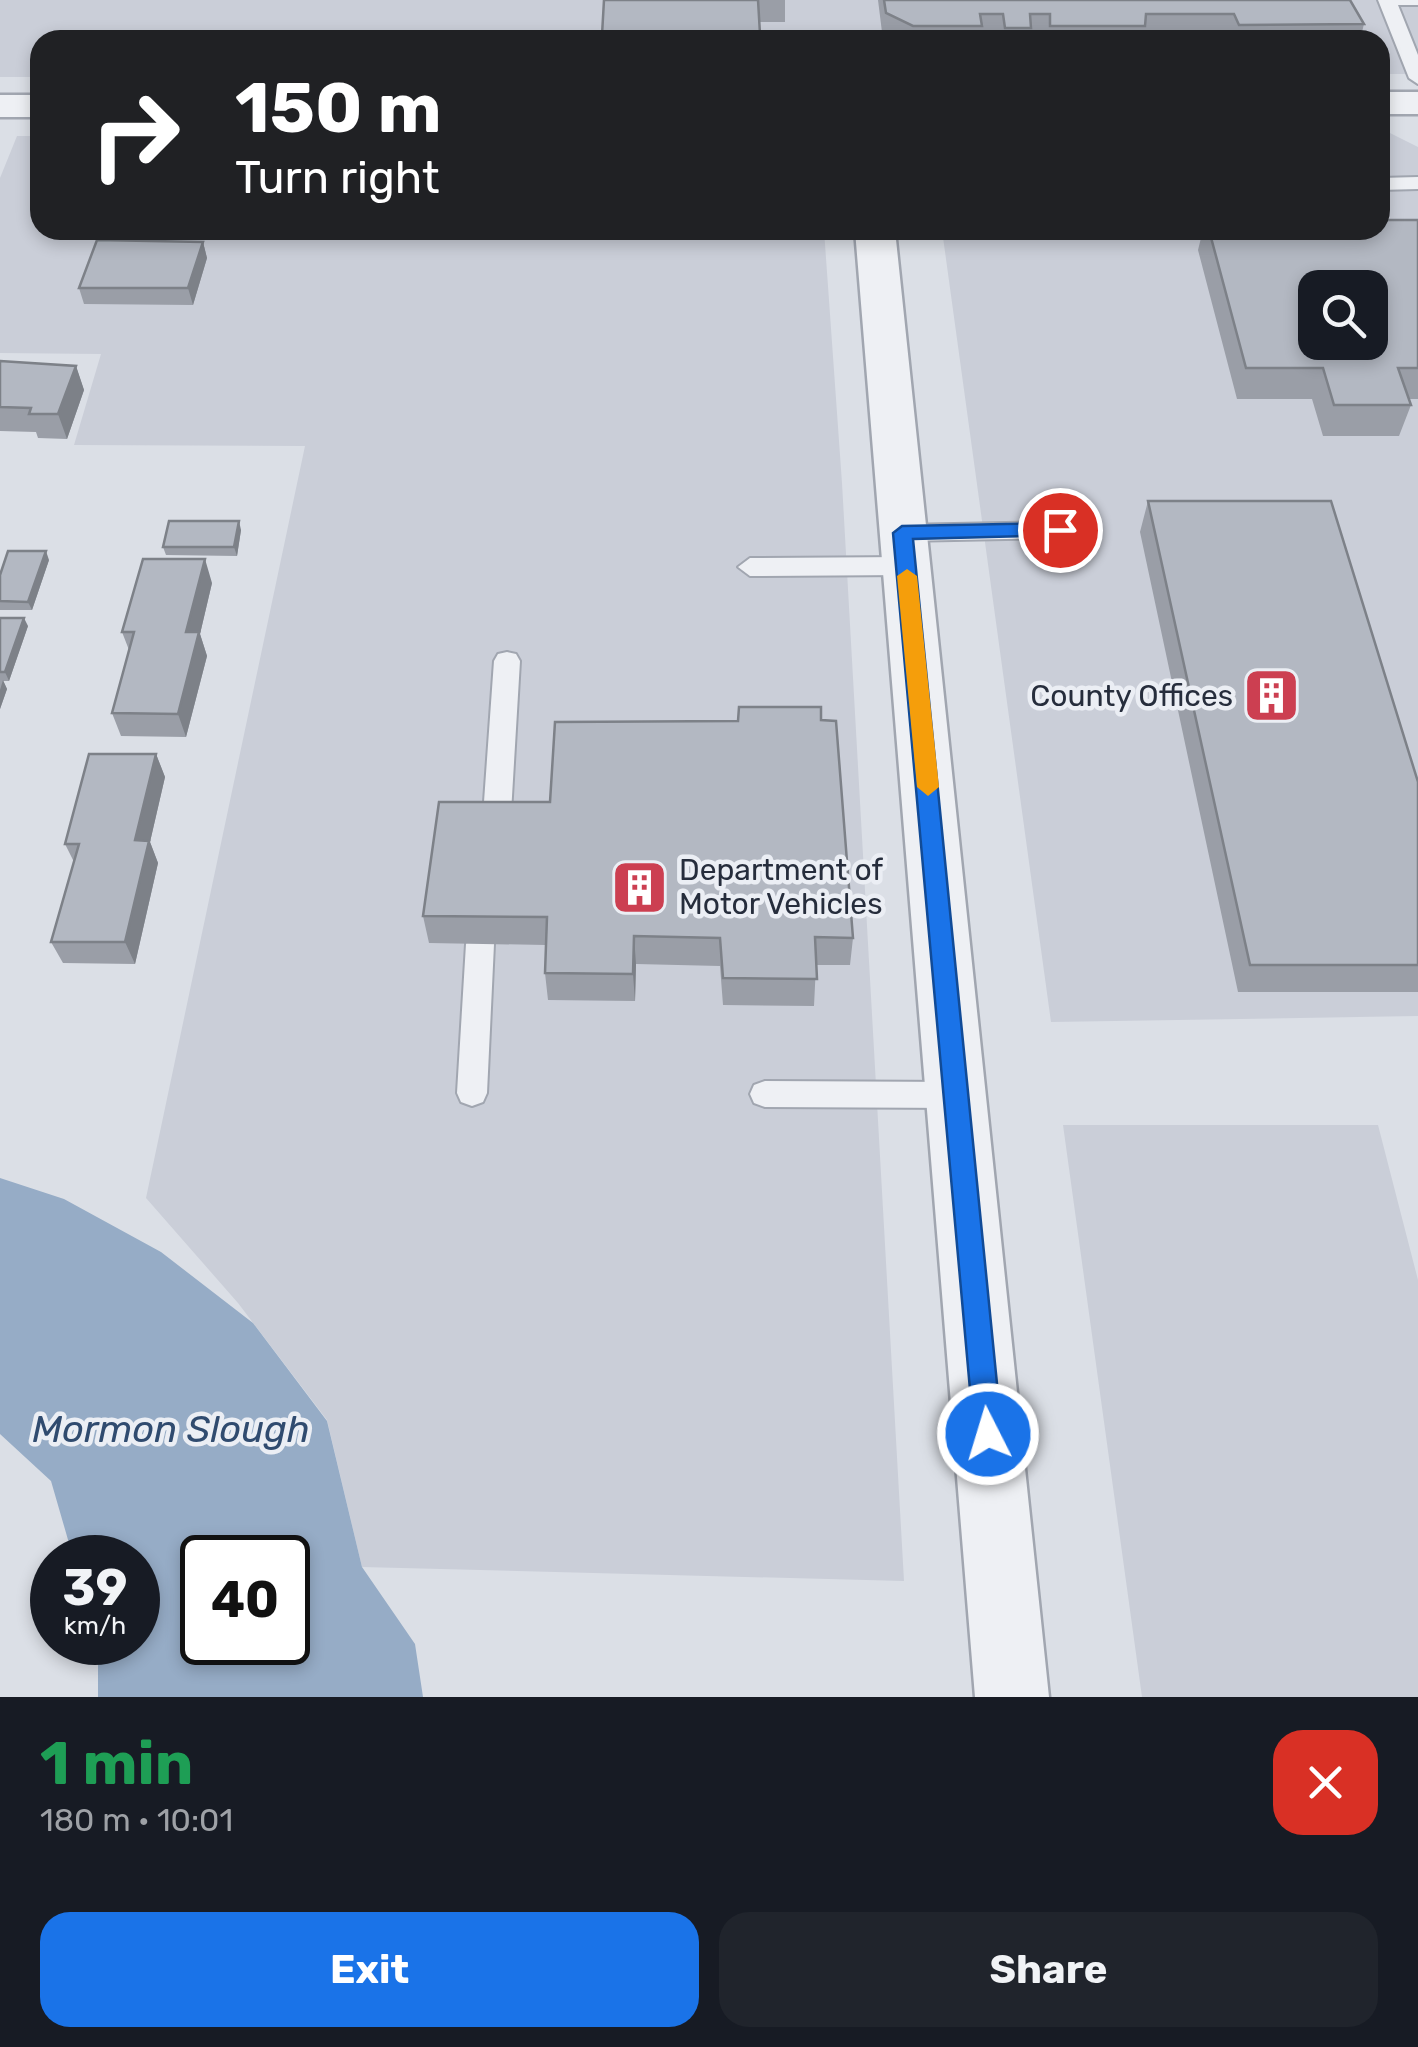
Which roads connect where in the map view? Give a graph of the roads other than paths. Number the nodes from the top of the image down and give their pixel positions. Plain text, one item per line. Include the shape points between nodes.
1 (1418, 0) edge
2 (1418, 78) edge
3 (1390, 103) edge
4 (1418, 103) edge
5 (0, 106) edge
6 (30, 106) edge
7 (1418, 183) edge
8 (1390, 184) edge
9 (876, 240) edge
10 (1060, 530) dead end
11 (903, 531) junction
12 (750, 567) dead end
13 (507, 662) dead end
14 (496, 830) edge
15 (480, 944) edge
16 (472, 1094) dead end
17 (765, 1094) dead end
18 (958, 1095) junction
19 (1012, 1697) edge

1 - 2 lane via 1387,0
3 - 4 street
5 - 6 street
7 - 8 lane
9 - 11 street
10 - 11 lane
11 - 12 lane
11 - 18 street
13 - 14 lane
15 - 16 lane
17 - 18 lane
18 - 19 street

